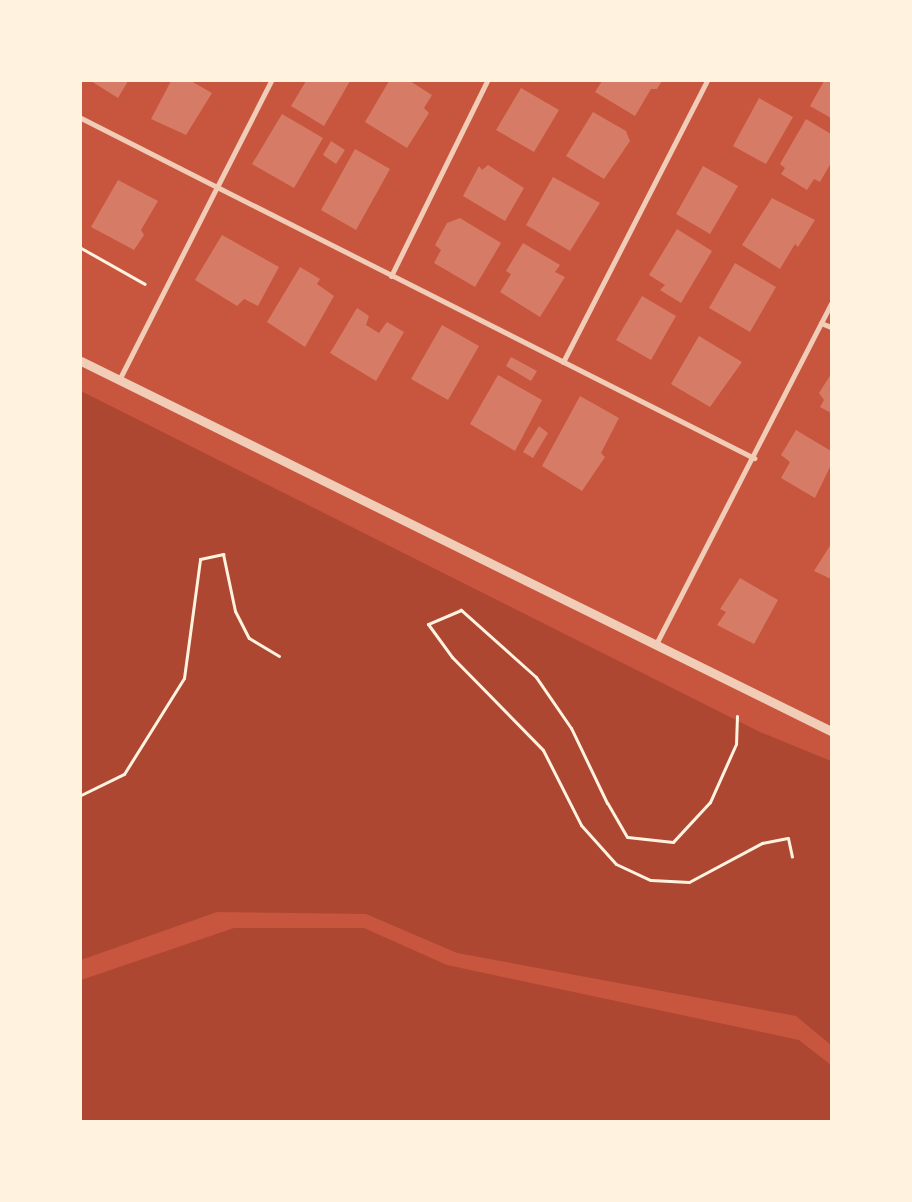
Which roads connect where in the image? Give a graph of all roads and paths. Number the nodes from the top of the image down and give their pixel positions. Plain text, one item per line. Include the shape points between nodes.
1 (271, 81) edge
2 (487, 81) edge
3 (707, 81) edge
4 (81, 118) edge
5 (217, 187) junction
6 (81, 248) edge
7 (391, 276) junction
8 (163, 294) junction
9 (831, 304) edge
10 (821, 323) junction
11 (831, 327) edge
12 (81, 361) edge
13 (563, 362) junction
14 (120, 380) junction
15 (754, 458) junction
16 (655, 646) junction
17 (279, 656) dead end
18 (737, 716) dead end
19 (831, 731) edge
20 (81, 795) edge
21 (792, 857) dead end

1 - 5 street
2 - 7 street
3 - 13 street
4 - 5 street
5 - 7 street
5 - 8 street
6 - 8 path
7 - 13 street
8 - 14 street
9 - 10 street
10 - 11 street
10 - 15 street
12 - 14 street
13 - 15 street
14 - 16 street
15 - 16 street
16 - 19 street
17 - 20 path via 249,638 236,611 223,554 200,559 184,678 124,774
18 - 21 path via 736,744 710,802 673,842 627,837 606,803 572,728 536,677 461,610 428,624 452,657 543,750 581,825 616,864 651,880 688,882 762,843 788,838

